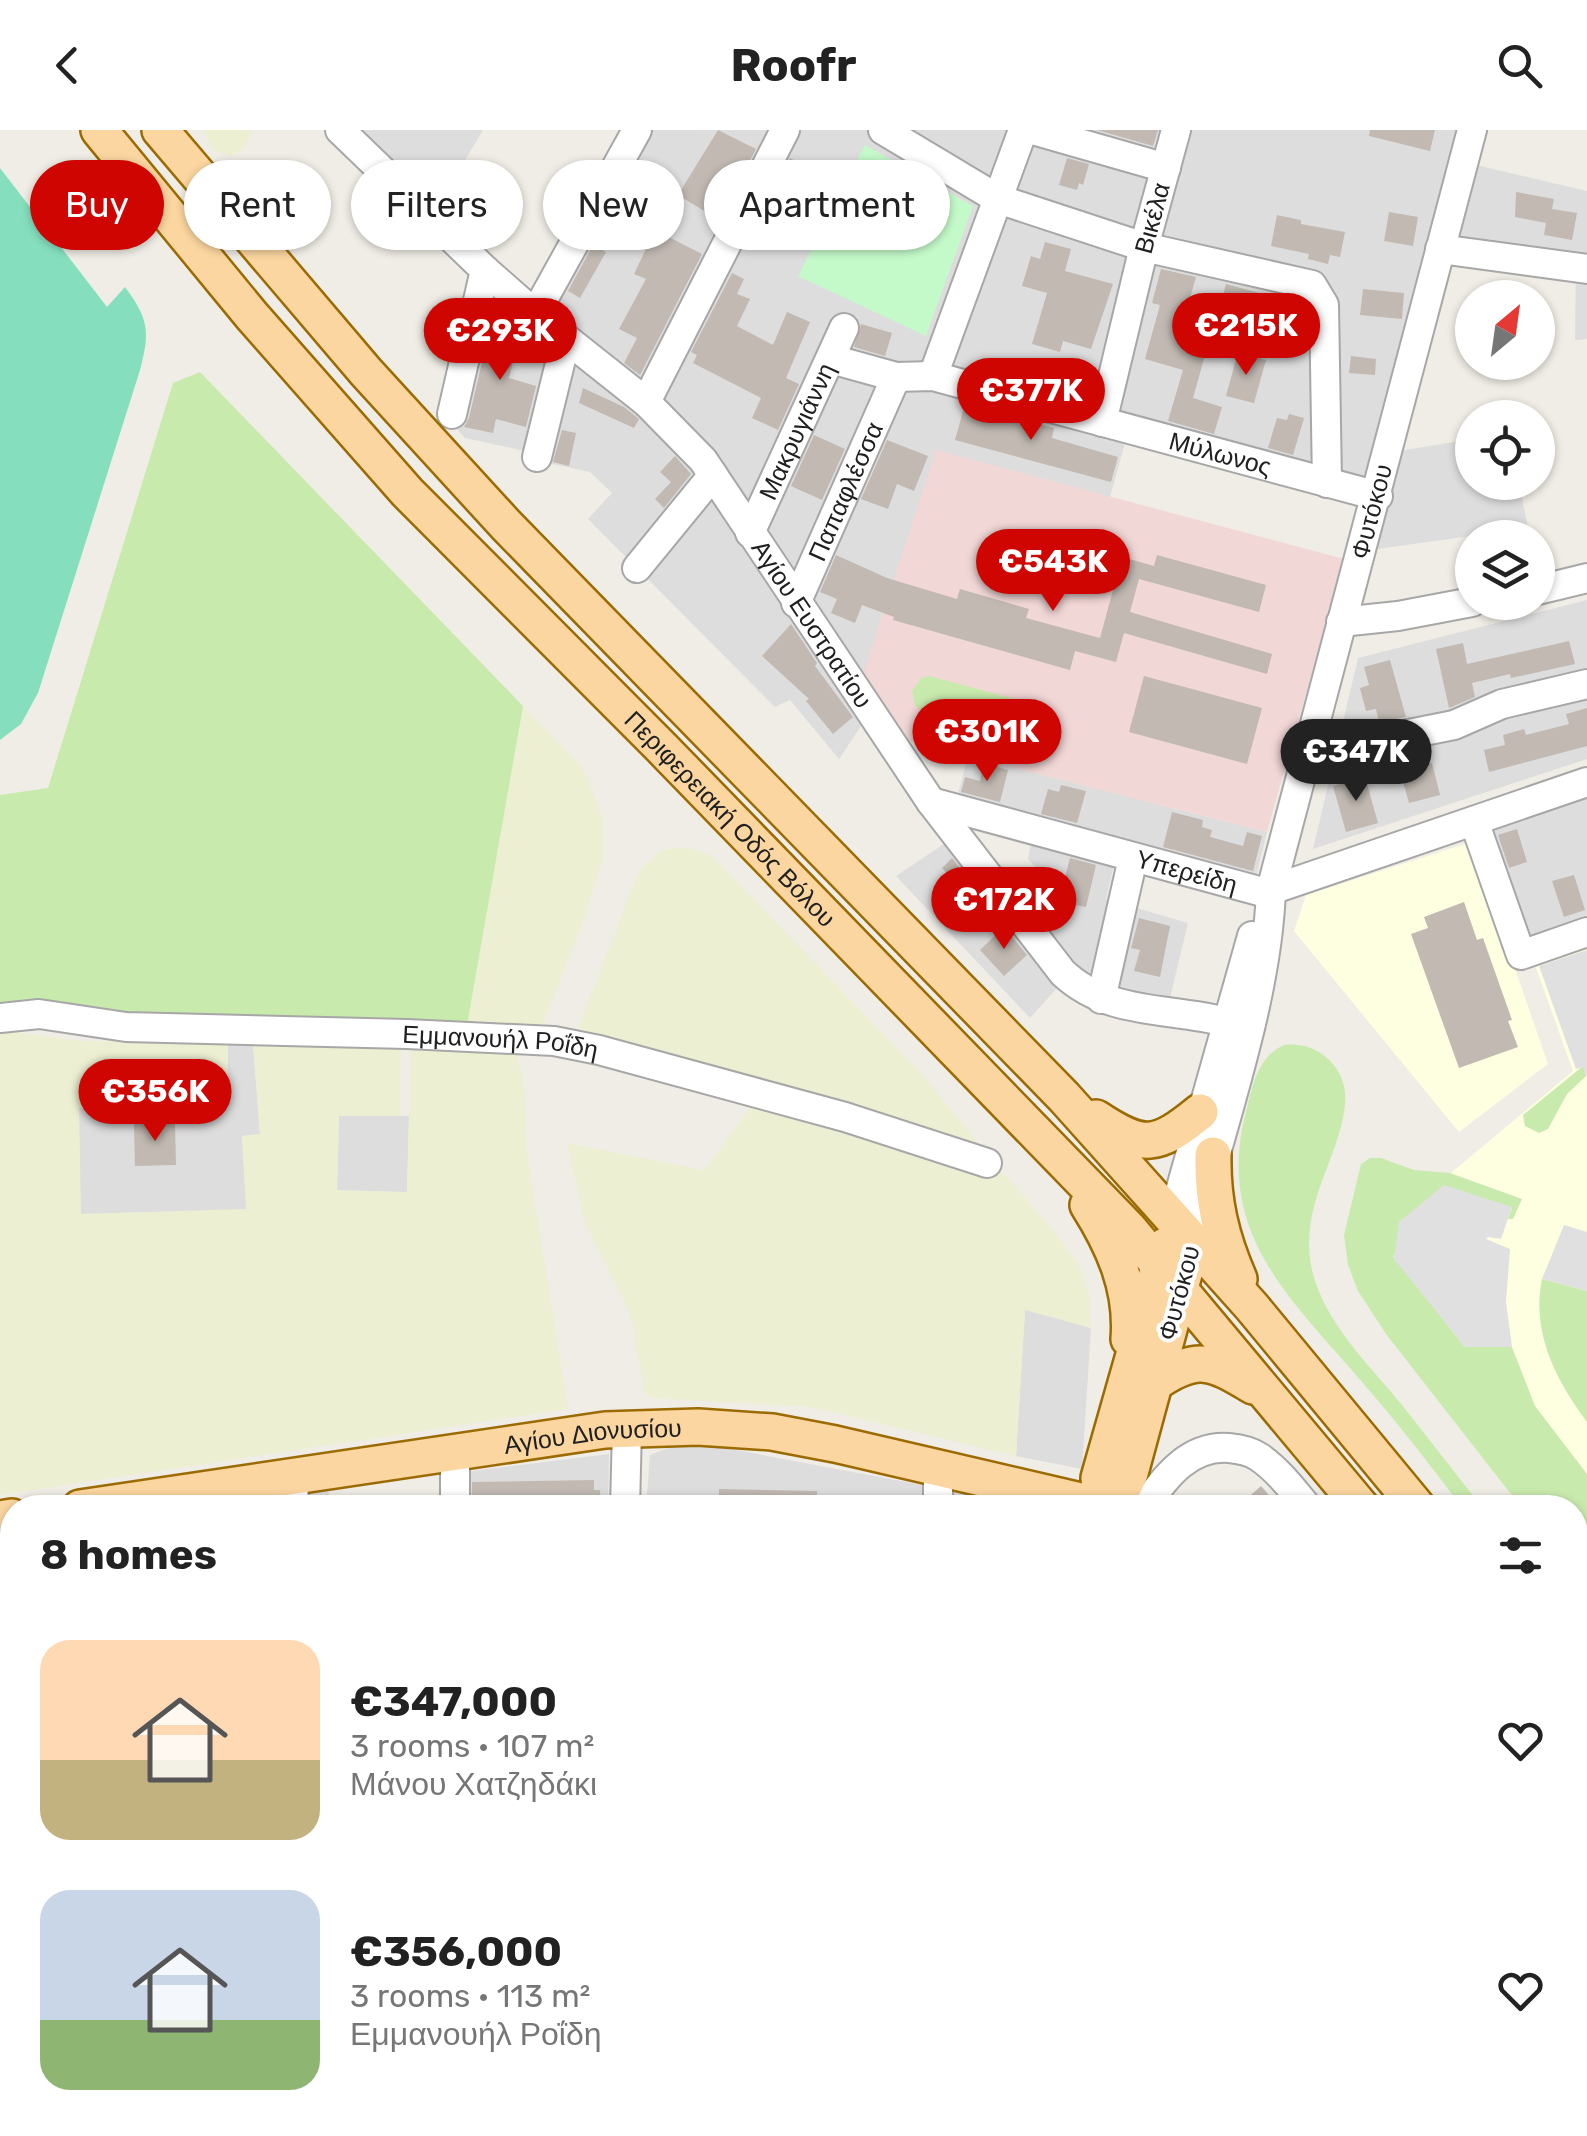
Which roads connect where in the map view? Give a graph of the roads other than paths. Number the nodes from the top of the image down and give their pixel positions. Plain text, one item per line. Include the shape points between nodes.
1 (99, 130) edge
2 (160, 130) edge
3 (340, 130) edge
4 (637, 130) edge
5 (785, 130) edge
6 (883, 130) edge
7 (1023, 130) edge
8 (1033, 130) edge
9 (1176, 130) edge
10 (1472, 130) edge
11 (1166, 168) junction
12 (998, 199) junction
13 (1144, 247) junction
14 (1440, 249) junction
15 (1587, 269) edge
16 (485, 270) junction
17 (535, 314) junction
18 (844, 328) dead end
19 (566, 339) junction
20 (831, 359) junction
21 (933, 376) junction
22 (896, 378) junction
23 (646, 402) junction
24 (452, 414) dead end
25 (1102, 422) junction
26 (537, 458) dead end
27 (713, 475) junction
28 (1327, 484) junction
29 (1378, 496) junction
30 (750, 533) junction
31 (637, 568) dead end
32 (1587, 578) edge
33 (1555, 586) edge
34 (796, 602) junction
35 (1455, 605) edge
36 (1341, 622) junction
37 (1587, 684) edge
38 (1309, 747) junction
39 (1587, 782) edge
40 (932, 802) junction
41 (1474, 821) junction
42 (1133, 858) junction
43 (1270, 892) junction
44 (1587, 932) edge
45 (1101, 998) junction
46 (0, 1018) edge
47 (1226, 1022) junction
48 (1064, 1097) junction
49 (1200, 1112) junction
50 (1050, 1145) junction
51 (1214, 1155) junction
52 (987, 1163) dead end
53 (1183, 1228) junction
54 (1171, 1275) junction
55 (1252, 1307) junction
56 (1155, 1383) junction
57 (1270, 1396) junction
58 (1119, 1407) junction
59 (627, 1428) junction
60 (455, 1453) junction
61 (938, 1467) junction
62 (293, 1492) edge
63 (253, 1495) edge
64 (456, 1495) edge
65 (625, 1495) edge
66 (938, 1495) edge
67 (1053, 1495) edge
68 (1101, 1495) edge
69 (1115, 1495) edge
70 (1154, 1495) edge
71 (1296, 1495) edge
72 (1351, 1495) edge
73 (1407, 1495) edge
74 (0, 2002) edge
75 (0, 2012) edge

1 - 50 main road, Περιφερειακή Οδός Βόλου via 408,492
2 - 48 main road, Περιφερειακή Οδός Βόλου via 506,525
3 - 16 street, Αγίου Ευστρατίου
4 - 17 street
5 - 23 street
6 - 12 street
7 - 12 street
8 - 11 street
9 - 11 street, Βικέλα
10 - 14 street, Φυτόκου
11 - 13 street, Βικέλα
12 - 13 street
12 - 21 street
13 - 25 street, Βικέλα
13 - 28 street via 1302,281 1320,294
14 - 15 street
14 - 29 street, Φυτόκου
16 - 17 street, Αγίου Ευστρατίου
16 - 24 street
17 - 19 street, Αγίου Ευστρατίου
18 - 20 street, Μακρυγιάννη
19 - 23 street, Αγίου Ευστρατίου
19 - 26 street
20 - 22 street, Μύλωνος
20 - 30 street, Μακρυγιάννη
21 - 22 street, Μύλωνος
21 - 25 street, Μύλωνος
22 - 34 street, Παπαφλέσσα
23 - 27 street, Αγίου Ευστρατίου
25 - 28 street, Μύλωνος
27 - 30 street, Αγίου Ευστρατίου
27 - 31 street
28 - 29 street, Μύλωνος
29 - 36 street, Φυτόκου
30 - 34 street, Αγίου Ευστρατίου
32 - 33 street
34 - 40 street, Αγίου Ευστρατίου
35 - 36 street
36 - 38 street, Φυτόκου
37 - 38 street via 1502,704 1454,725 1329,750
38 - 43 street, Φυτόκου
39 - 41 street
40 - 42 street, Υπερείδη
40 - 45 street, Αγίου Ευστρατίου via 1051,960
41 - 43 street
41 - 44 street via 1521,955
42 - 43 street, Υπερείδη
42 - 45 street
43 - 47 street, Φυτόκου
43 - 51 street, Φυτόκου via 1262,970
45 - 47 street, Αγίου Ευστρατίου
46 - 52 street, Εμμανουήλ Ροΐδη via 39,1014 126,1026 554,1041 845,1117
47 - 49 street, Φυτόκου
48 - 49 main road via 1118,1132 1146,1141 1173,1135
48 - 53 main road, Περιφερειακή Οδός Βόλου
49 - 53 street, Φυτόκου
50 - 54 main road, Περιφερειακή Οδός Βόλου
50 - 58 main road via 1109,1239 1123,1275 1130,1324
51 - 53 street, Φυτόκου
51 - 55 main road via 1218,1218
53 - 54 main road, Φυτόκου
53 - 55 main road, Περιφερειακή Οδός Βόλου
54 - 56 main road, Φυτόκου
54 - 57 main road, Περιφερειακή Οδός Βόλου
54 - 58 main road, Φυτόκου
55 - 73 main road, Περιφερειακή Οδός Βόλου
56 - 57 main road via 1179,1368 1206,1363
56 - 69 main road, Φυτόκου via 1130,1473
57 - 72 main road, Περιφερειακή Οδός Βόλου
58 - 68 main road, Φυτόκου via 1099,1478
59 - 60 main road, Αγίου Διονυσίου
59 - 61 main road, Αγίου Διονυσίου via 772,1432
59 - 65 street
60 - 62 main road, Αγίου Διονυσίου
60 - 64 street
61 - 66 street
61 - 67 main road, Αγίου Διονυσίου
62 - 63 main road, Αγίου Διονυσίου
70 - 71 street via 1179,1463 1217,1448 1260,1458
74 - 75 street

